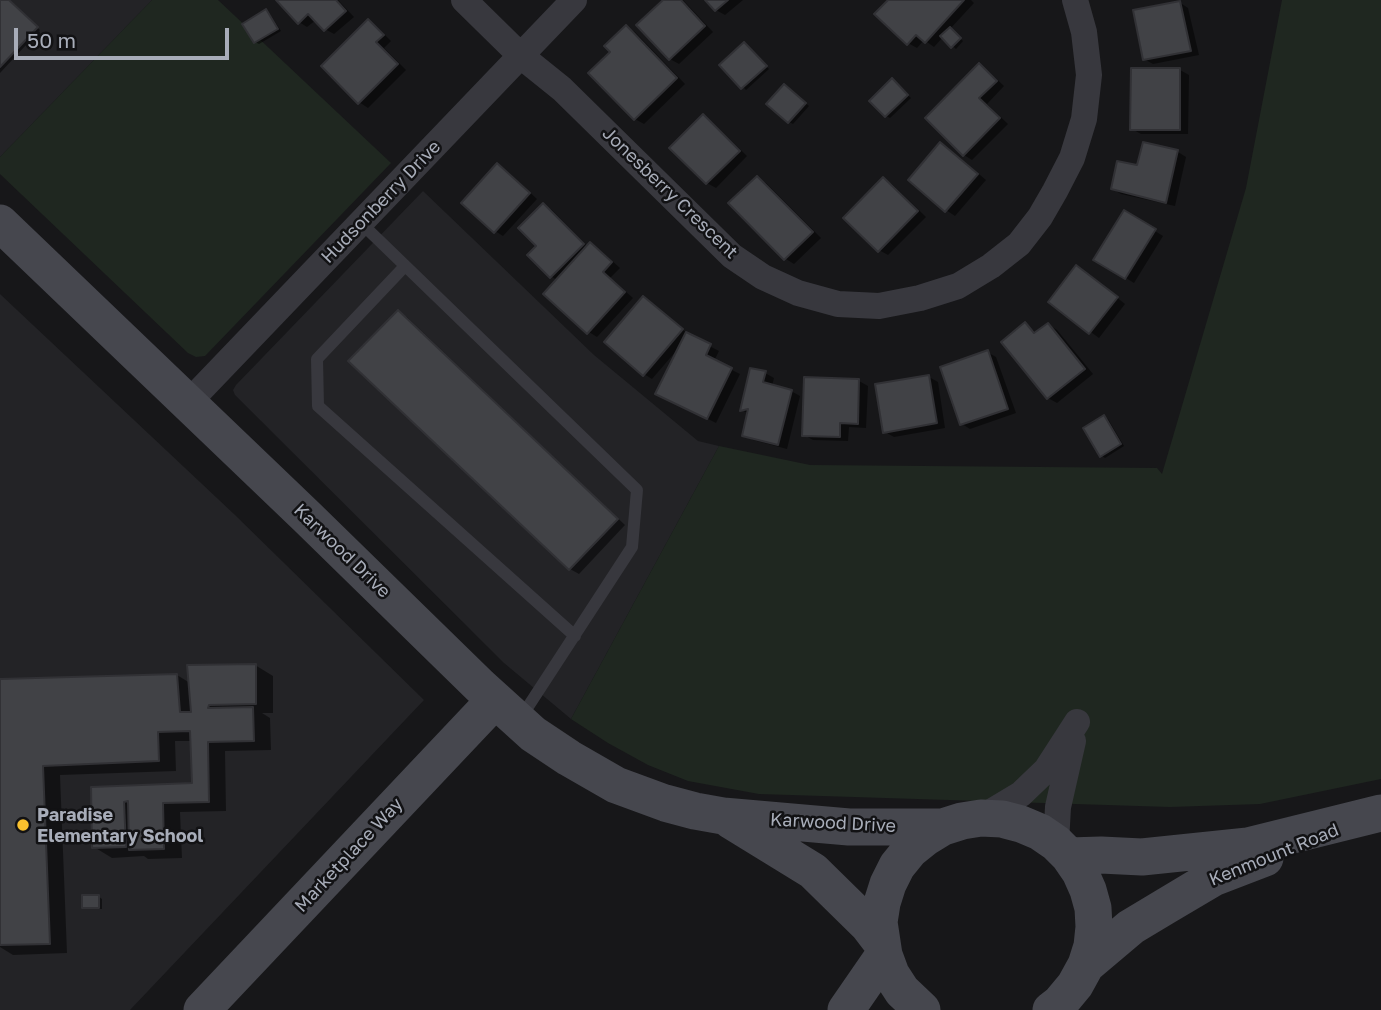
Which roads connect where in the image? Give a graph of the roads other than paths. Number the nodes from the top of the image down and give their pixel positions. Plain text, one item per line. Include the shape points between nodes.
1 (464, 0) edge
2 (574, 0) edge
3 (1076, 0) edge
4 (521, 56) junction
5 (0, 223) edge
6 (360, 223) junction
7 (405, 266) junction
8 (188, 403) junction
9 (575, 636) junction
10 (507, 710) junction
11 (723, 816) junction
12 (1371, 816) edge
13 (981, 818) junction
14 (943, 827) junction
15 (1062, 850) junction
16 (882, 949) junction
17 (1086, 965) junction
18 (202, 1010) edge
19 (846, 1010) edge
20 (922, 1010) edge
21 (1051, 1010) edge

1 - 4 street, Jonesberry Crescent
2 - 4 street, Hudsonberry Drive
3 - 4 street, Jonesberry Crescent via 1089,75 1084,118 1072,158 1040,217 1018,244 958,286 879,306 838,304 798,293 732,256 562,89
4 - 6 street, Hudsonberry Drive
5 - 8 main road, Karwood Drive
6 - 7 lane
6 - 8 street, Hudsonberry Drive
7 - 9 lane via 637,490 632,547
7 - 9 lane via 317,359 318,406
8 - 10 main road, Karwood Drive
9 - 10 lane
10 - 11 main road, Karwood Drive via 533,734 615,785 665,803
10 - 18 main road, Marketplace Way
11 - 14 main road, Karwood Drive via 849,827
11 - 16 main road, Karwood Drive via 813,870 868,925
12 - 15 main road, Kenmount Road via 1248,846 1142,857
12 - 17 main road, Kenmount Road via 1213,878 1131,927
13 - 14 main road
13 - 15 main road via 1021,824
13 - 15 street via 1021,794 1046,770 1077,722 1058,807
14 - 16 main road via 910,850 897,866 882,903
15 - 17 main road via 1080,872 1093,908 1092,946
16 - 19 main road
16 - 20 main road via 902,991
17 - 21 main road via 1075,985

